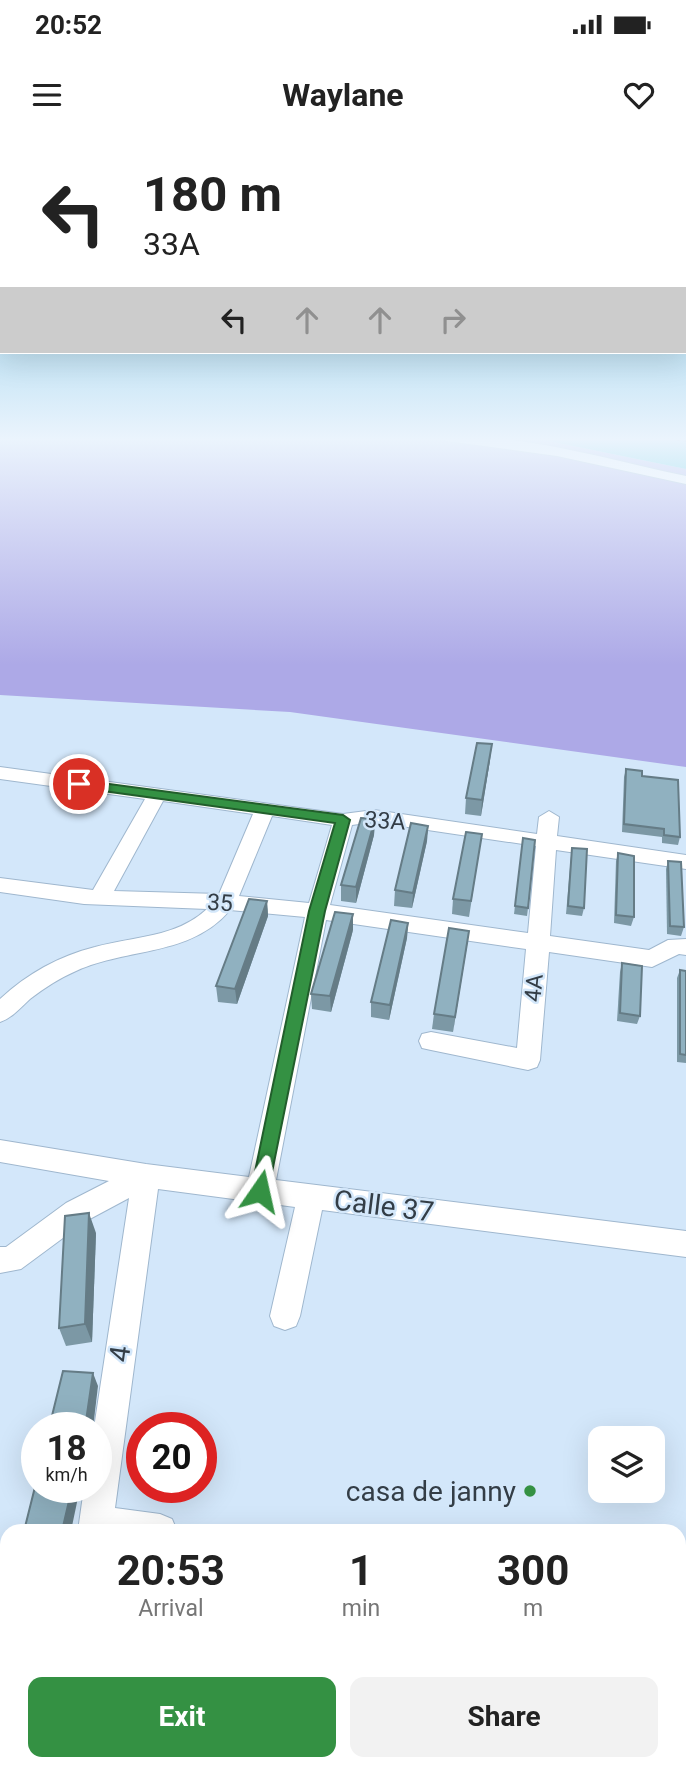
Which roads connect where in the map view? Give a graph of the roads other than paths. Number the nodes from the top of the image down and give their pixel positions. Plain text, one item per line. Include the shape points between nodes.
1 (0, 773) edge
2 (157, 795) junction
3 (265, 810) junction
4 (549, 817) dead end
5 (343, 820) junction
6 (548, 844) junction
7 (686, 862) edge
8 (0, 885) edge
9 (99, 898) junction
10 (225, 902) junction
11 (317, 911) junction
12 (537, 942) junction
13 (686, 947) edge
14 (0, 1013) edge
15 (431, 1041) dead end
16 (0, 1151) edge
17 (146, 1176) junction
18 (260, 1191) junction
19 (311, 1197) junction
20 (686, 1244) edge
21 (0, 1260) edge
22 (285, 1316) dead end
23 (96, 1524) edge

1 - 2 street, 33A
2 - 3 street, 33A
2 - 9 street
3 - 5 street, 33A
3 - 10 street
4 - 6 street, 4A
5 - 6 street, 33A via 374,816
5 - 11 street
6 - 7 street, 33A
6 - 12 street, 4A
8 - 9 street, 35
9 - 10 street, 35
10 - 11 street, 35
10 - 14 street via 200,926 177,939 110,951 52,973
11 - 12 street, 35
11 - 18 street
12 - 13 street, 35 via 652,959 676,946
12 - 15 street, 4A via 528,1060
16 - 17 street, Calle 37
17 - 18 street, Calle 37
17 - 21 street via 76,1212 10,1260
17 - 23 street, 4
18 - 19 street, Calle 37
19 - 20 street, Calle 37
19 - 22 street

